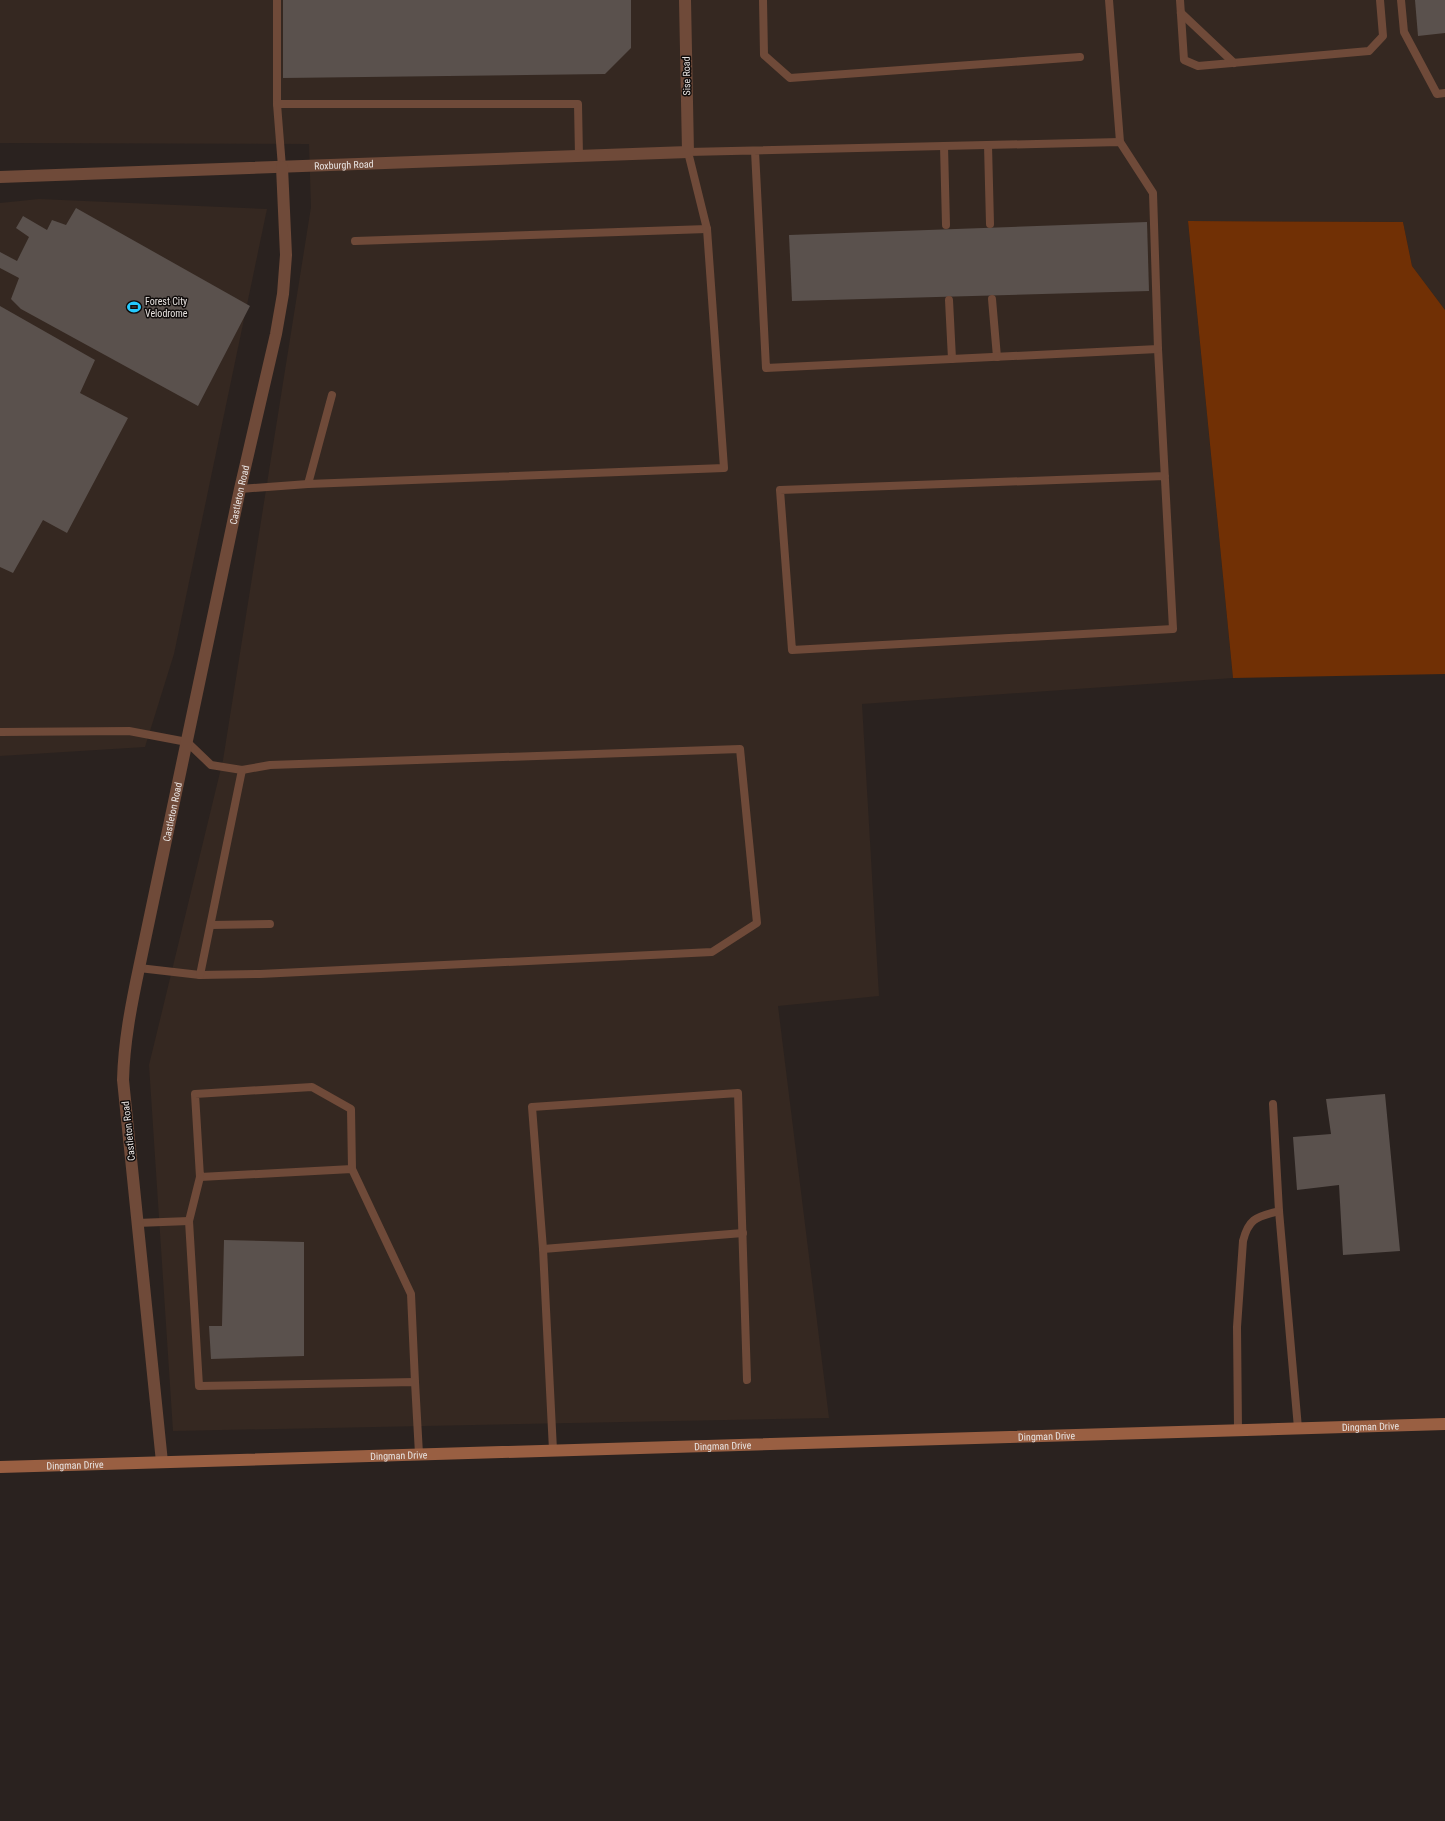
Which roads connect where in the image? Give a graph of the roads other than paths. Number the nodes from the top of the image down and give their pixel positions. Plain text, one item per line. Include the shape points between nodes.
1 (277, 0) edge
2 (685, 0) edge
3 (763, 0) edge
4 (1109, 0) edge
5 (1180, 0) edge
6 (1380, 0) edge
7 (1401, 0) edge
8 (1181, 13) junction
9 (1080, 57) dead end
10 (1234, 63) junction
11 (1445, 93) edge
12 (277, 104) junction
13 (1120, 142) junction
14 (988, 145) junction
15 (944, 146) junction
16 (755, 150) junction
17 (688, 152) junction
18 (579, 156) junction
19 (282, 167) junction
20 (0, 177) edge
21 (990, 224) dead end
22 (946, 225) dead end
23 (707, 229) junction
24 (355, 241) dead end
25 (992, 299) dead end
26 (949, 300) dead end
27 (1158, 349) junction
28 (996, 357) junction
29 (952, 359) junction
30 (332, 395) dead end
31 (1165, 476) junction
32 (308, 484) junction
33 (240, 489) junction
34 (0, 732) edge
35 (187, 742) junction
36 (242, 770) junction
37 (270, 924) dead end
38 (211, 925) junction
39 (139, 968) junction
40 (200, 975) junction
41 (1272, 1104) dead end
42 (352, 1169) junction
43 (200, 1177) junction
44 (1279, 1211) junction
45 (189, 1221) junction
46 (137, 1223) junction
47 (743, 1233) junction
48 (543, 1249) junction
49 (747, 1380) dead end
50 (414, 1382) junction
51 (1445, 1424) edge
52 (1298, 1428) junction
53 (1238, 1429) junction
54 (553, 1450) junction
55 (419, 1454) junction
56 (162, 1462) junction
57 (0, 1467) edge

1 - 12 lane
2 - 17 street, Sise Road
3 - 9 lane via 764,55 790,78
4 - 13 lane
5 - 8 lane
6 - 10 lane via 1383,36 1369,51
7 - 11 lane via 1404,32 1437,94
8 - 10 lane
8 - 10 lane via 1184,60 1198,66
12 - 18 lane via 578,104
12 - 19 lane
13 - 14 lane
13 - 27 lane via 1153,193
14 - 15 lane
14 - 21 lane
15 - 16 lane
15 - 22 lane
16 - 17 lane
16 - 29 lane via 766,368
17 - 18 street, Roxburgh Road
17 - 23 lane
18 - 19 street, Roxburgh Road
19 - 20 street, Roxburgh Road
19 - 33 street, Castleton Road via 286,255 283,294
23 - 24 lane
23 - 32 lane via 724,468
25 - 28 lane
26 - 29 lane
27 - 28 lane
27 - 31 lane
28 - 29 lane
30 - 32 lane
31 - 31 lane via 1172,629 792,650 780,490
32 - 33 lane
33 - 35 street, Castleton Road
34 - 35 lane via 129,731
35 - 36 lane via 211,765
35 - 39 street, Castleton Road
36 - 38 lane
36 - 40 lane via 270,765 740,749 757,923 712,952
37 - 38 lane
38 - 40 lane
39 - 40 lane
39 - 46 street, Castleton Road via 127,1027 123,1080
41 - 44 lane
42 - 43 lane
42 - 43 lane via 351,1109 312,1087 195,1094
42 - 50 lane via 411,1294
43 - 45 lane
44 - 52 lane
44 - 53 lane via 1258,1216 1250,1222 1243,1241 1237,1327
45 - 46 lane
45 - 50 lane via 199,1386
46 - 56 street, Castleton Road
47 - 48 lane
47 - 48 lane via 738,1093 532,1107
47 - 49 lane
48 - 54 lane
50 - 55 lane
51 - 52 main road, Dingman Drive
52 - 53 main road, Dingman Drive
53 - 54 main road, Dingman Drive
54 - 55 main road, Dingman Drive
55 - 56 main road, Dingman Drive
56 - 57 main road, Dingman Drive

